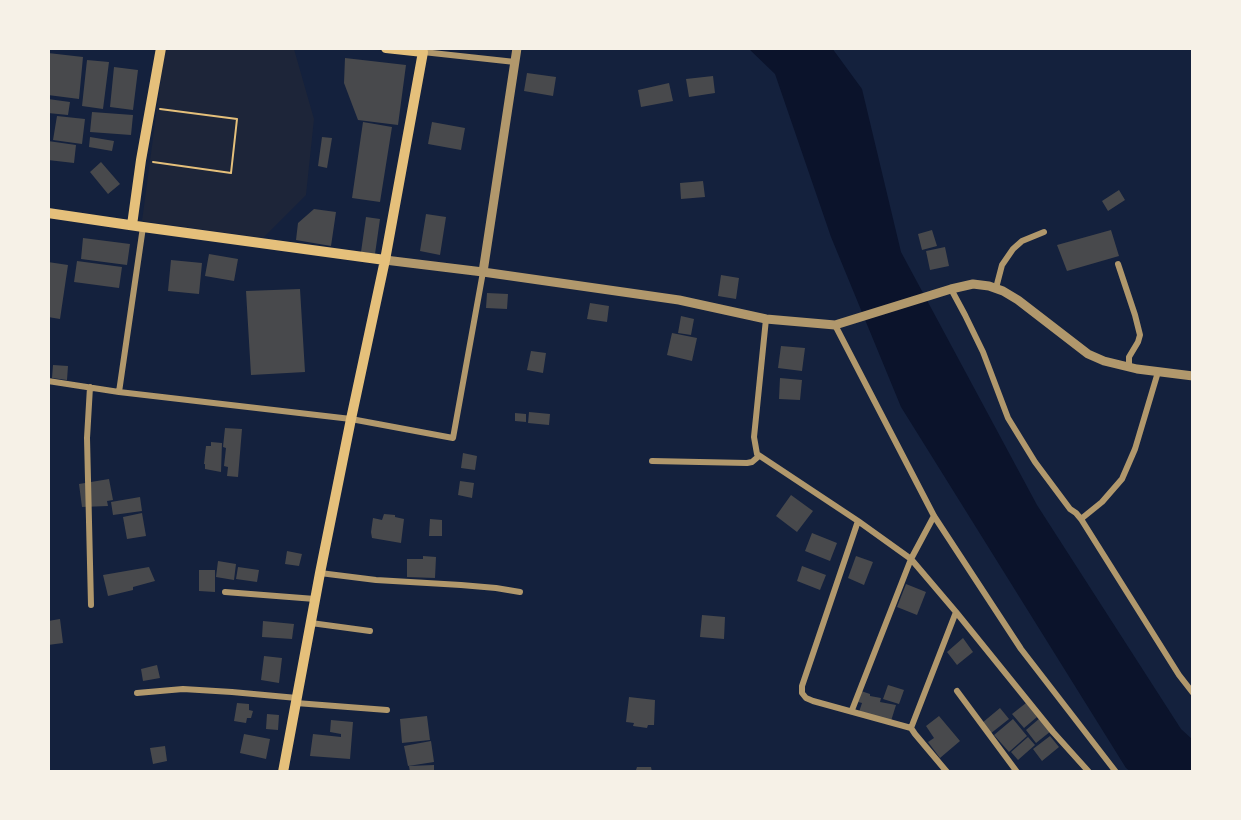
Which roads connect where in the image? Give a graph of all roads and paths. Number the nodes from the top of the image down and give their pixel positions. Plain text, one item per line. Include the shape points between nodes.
1 (161, 48) edge
2 (386, 48) edge
3 (517, 48) edge
4 (424, 50) edge
5 (515, 62) junction
6 (151, 107) junction
7 (141, 160) junction
8 (48, 213) edge
9 (137, 226) junction
10 (1044, 232) dead end
11 (385, 260) junction
12 (1118, 264) dead end
13 (483, 272) junction
14 (996, 288) junction
15 (946, 291) junction
16 (766, 319) junction
17 (839, 324) junction
18 (1129, 367) junction
19 (1158, 372) junction
20 (1193, 376) edge
21 (48, 381) edge
22 (90, 387) junction
23 (118, 392) junction
24 (351, 419) junction
25 (759, 456) junction
26 (652, 461) dead end
27 (934, 516) junction
28 (1081, 519) junction
29 (858, 520) junction
30 (911, 559) junction
31 (320, 573) junction
32 (225, 592) dead end
33 (520, 592) dead end
34 (315, 599) junction
35 (91, 605) dead end
36 (956, 612) junction
37 (311, 623) junction
38 (370, 631) dead end
39 (957, 691) dead end
40 (138, 693) dead end
41 (1193, 693) edge
42 (297, 701) junction
43 (387, 710) dead end
44 (852, 710) junction
45 (911, 728) junction
46 (284, 772) edge
47 (947, 772) edge
48 (1017, 772) edge
49 (1089, 772) edge
50 (1116, 772) edge

1 - 6 main road
2 - 4 main road
3 - 5 street
4 - 5 street
4 - 11 main road
5 - 13 street
6 - 7 main road
6 - 7 path via 237,119 231,172
7 - 9 main road
8 - 9 main road
9 - 11 main road
9 - 23 street
10 - 14 street via 1013,249 1002,265
11 - 13 street
11 - 24 main road
12 - 18 street via 1140,335 1129,357
13 - 16 street via 679,300
13 - 24 street via 453,438
14 - 15 street via 973,284
14 - 18 street via 1018,300 1088,354
15 - 17 street
15 - 28 street via 965,315 1008,418 1035,462
16 - 17 street
16 - 25 street via 754,437
17 - 27 street
18 - 19 street
19 - 20 street
19 - 28 street via 1122,479
21 - 22 street
22 - 23 street
22 - 35 street via 87,438
23 - 24 street
24 - 31 main road
25 - 26 street via 747,464
25 - 29 street
27 - 30 street
27 - 50 street via 1021,649
28 - 41 street
29 - 30 street
29 - 44 street via 802,686 806,698
30 - 36 street
30 - 44 street
31 - 33 street
31 - 34 main road
32 - 34 street
34 - 37 main road
36 - 45 street
36 - 49 street
37 - 38 street
37 - 42 main road
39 - 48 street
40 - 42 street via 183,689
42 - 43 street
42 - 46 main road
44 - 45 street
45 - 47 street

